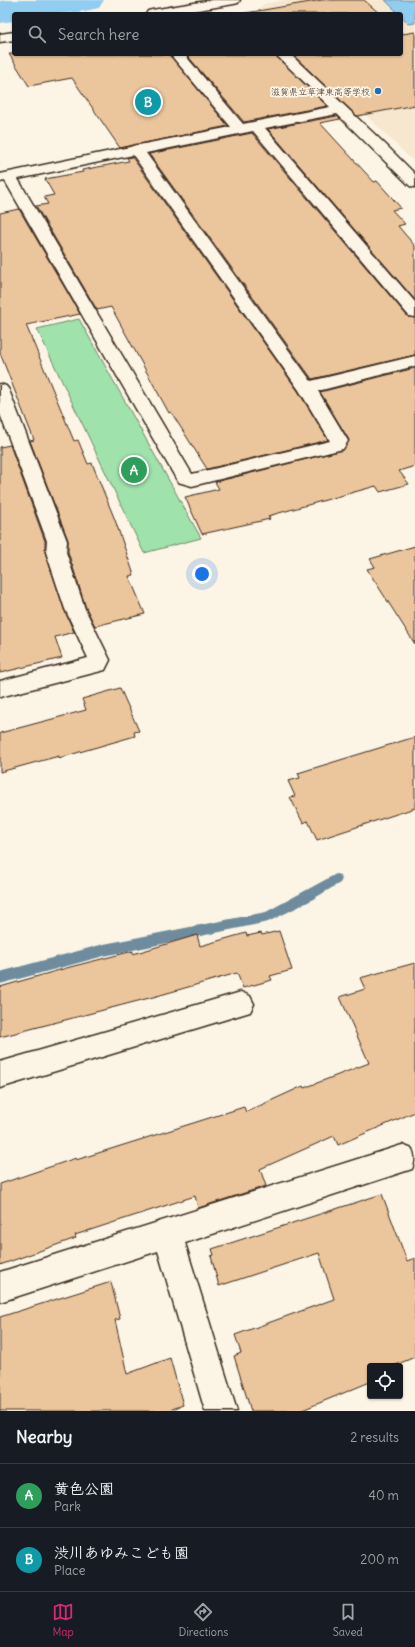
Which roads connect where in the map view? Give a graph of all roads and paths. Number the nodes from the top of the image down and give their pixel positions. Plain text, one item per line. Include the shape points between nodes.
1 (232, 3) edge
2 (167, 12) edge
3 (12, 36) edge
4 (0, 38) edge
5 (179, 56) edge
6 (284, 56) edge
7 (339, 108) junction
8 (248, 128) junction
9 (136, 149) junction
10 (5, 177) edge
11 (415, 183) edge
12 (415, 312) edge
13 (415, 361) edge
14 (306, 388) junction
15 (0, 390) edge
16 (0, 689) edge
17 (241, 1004) dead end
18 (0, 1075) edge
19 (402, 1159) dead end
20 (167, 1233) junction
21 (0, 1287) edge
22 (221, 1411) edge

1 - 2 street
3 - 4 street
5 - 8 street
6 - 7 street
7 - 8 street
7 - 11 street
8 - 9 street
8 - 12 street
9 - 10 street
9 - 14 street
10 - 14 street via 185,478 192,480 336,445 339,441
13 - 14 street
15 - 16 street via 57,541 56,552 75,609 99,660 97,664
17 - 18 street
19 - 20 street
20 - 21 street
20 - 22 street

